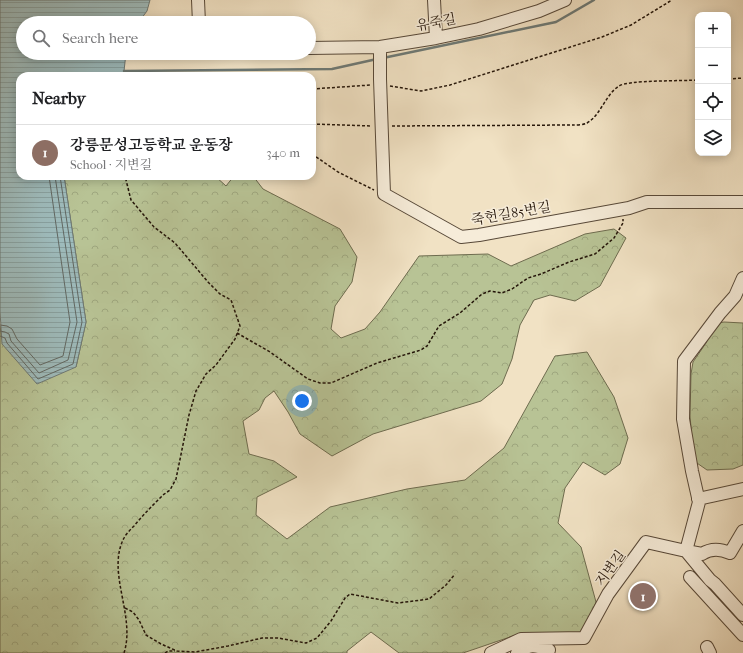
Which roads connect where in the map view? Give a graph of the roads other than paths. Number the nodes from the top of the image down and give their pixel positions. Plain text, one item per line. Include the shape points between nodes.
1 (198, 0) edge
2 (434, 0) edge
3 (565, 0) edge
4 (199, 16) edge
5 (436, 38) junction
6 (316, 48) edge
7 (380, 52) junction
8 (743, 202) edge
9 (743, 278) edge
10 (743, 489) edge
11 (698, 499) junction
12 (743, 531) edge
13 (686, 552) junction
14 (690, 577) dead end
15 (743, 615) edge
16 (743, 635) edge
17 (506, 649) edge
18 (550, 650) dead end
19 (491, 653) edge
20 (517, 653) edge

1 - 4 street
2 - 5 street
3 - 5 street, 유죽길 via 539,11 479,29
5 - 7 street, 유죽길
6 - 7 street, 유죽길
7 - 8 street, 죽헌길85번길 via 384,194 461,237 629,208 647,202
9 - 11 street via 735,296 684,361 684,419
10 - 11 street
11 - 13 street
12 - 13 street via 730,553 724,550 708,550 702,554
13 - 15 street
13 - 17 street, 지변길 via 646,542 608,594 584,638 521,639
14 - 16 street
17 - 19 street, 지변길
18 - 20 street via 527,646

